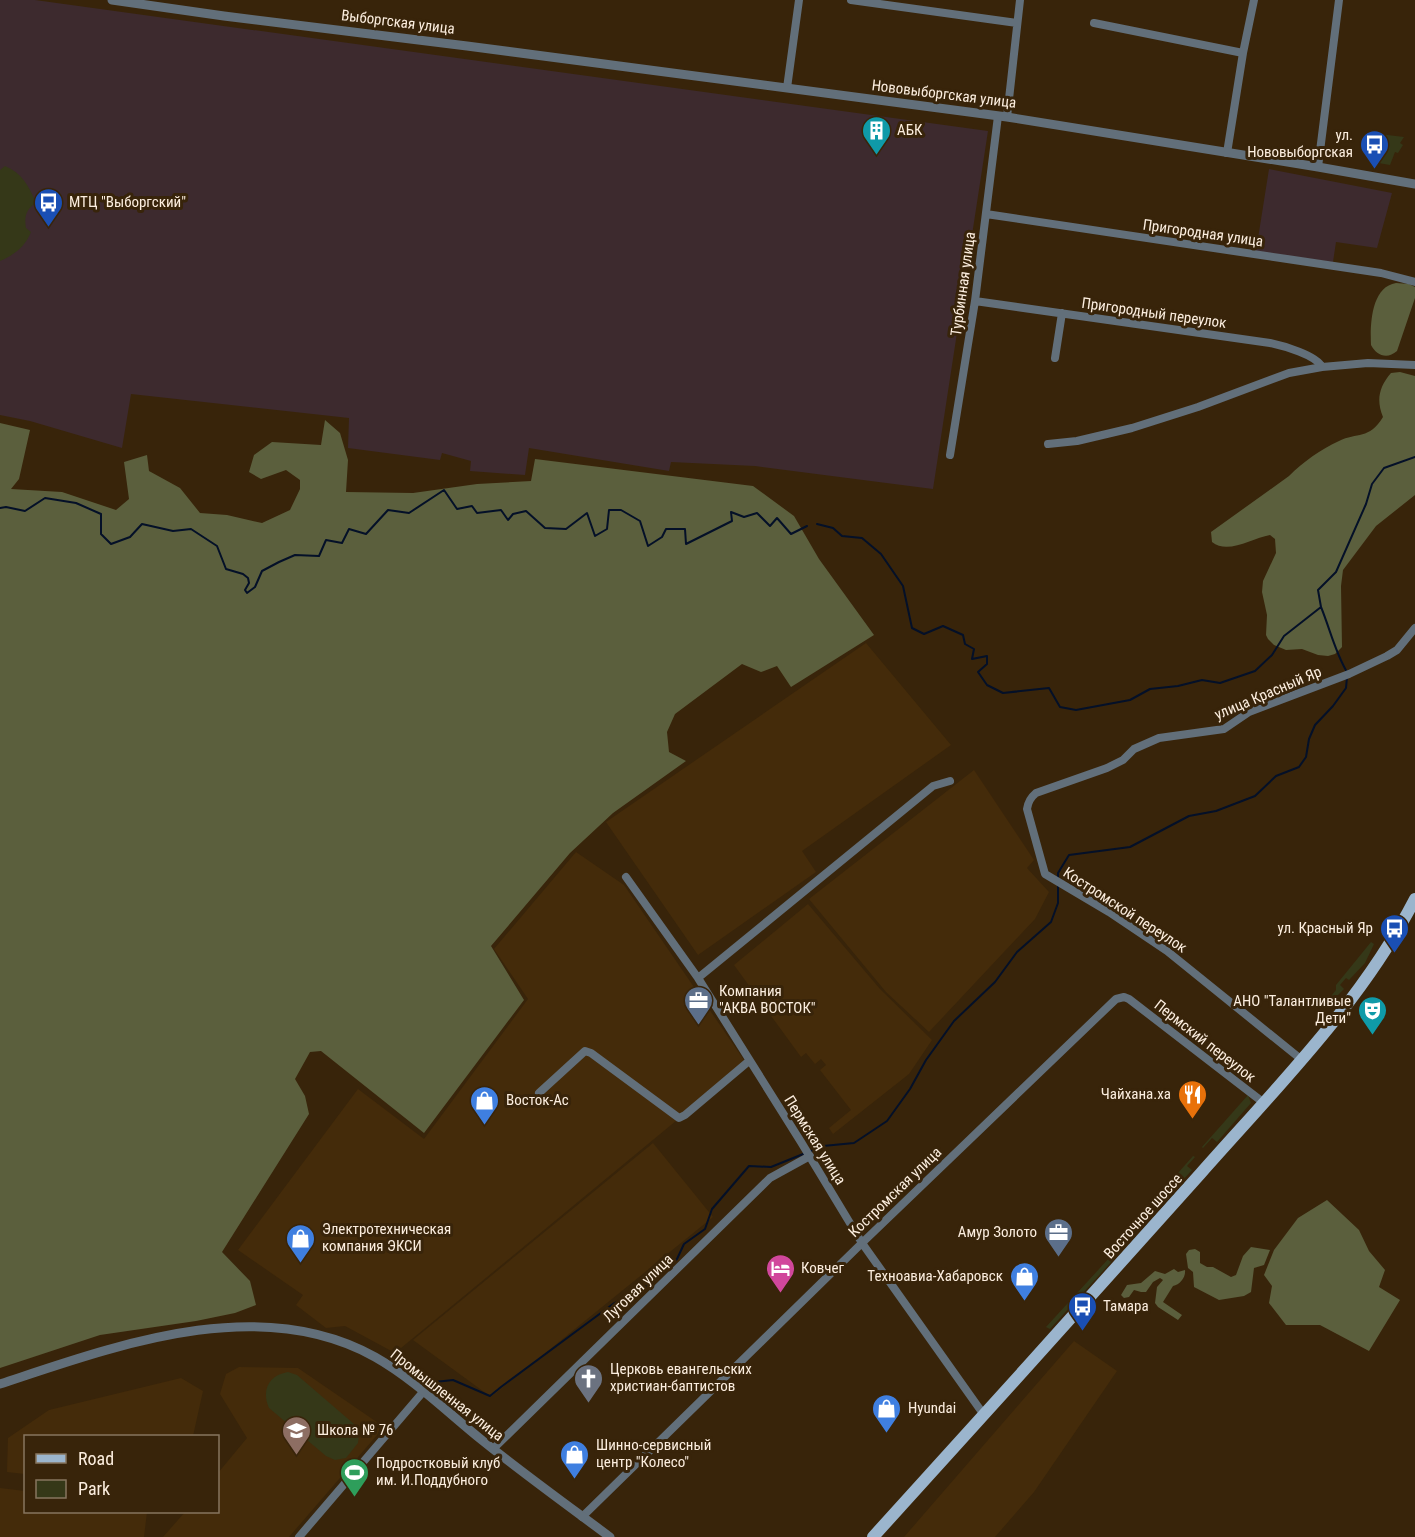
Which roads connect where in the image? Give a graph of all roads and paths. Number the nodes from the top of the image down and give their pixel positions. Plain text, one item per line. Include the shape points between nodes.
1 (112, 0) edge
2 (799, 0) edge
3 (851, 0) edge
4 (1020, 0) edge
5 (1254, 0) edge
6 (1339, 0) edge
7 (1017, 23) junction
8 (1094, 23) dead end
9 (467, 46) joint
10 (1242, 53) junction
11 (787, 88) junction
12 (1002, 117) junction
13 (1227, 153) junction
14 (1318, 166) junction
15 (1415, 186) edge
16 (986, 214) junction
17 (1415, 282) edge
18 (975, 300) junction
19 (1062, 313) junction
20 (1054, 358) dead end
21 (1415, 365) edge
22 (1323, 367) junction
23 (1048, 444) dead end
24 (950, 455) dead end
25 (1415, 628) edge
26 (950, 781) dead end
27 (1045, 874) joint
28 (626, 877) dead end
29 (1415, 899) edge
30 (698, 978) junction
31 (1129, 999) joint
32 (1302, 1060) junction
33 (749, 1061) junction
34 (539, 1093) dead end
35 (1264, 1103) junction
36 (810, 1156) junction
37 (862, 1243) junction
38 (0, 1384) edge
39 (423, 1392) junction
40 (984, 1415) junction
41 (493, 1449) junction
42 (582, 1516) junction
43 (299, 1537) edge
44 (610, 1537) edge
45 (873, 1537) edge

1 - 9 street, Выборгская улица
2 - 11 street
3 - 7 street
4 - 7 street, Турбинная улица
5 - 10 street
6 - 14 street
7 - 12 street, Турбинная улица
8 - 10 street
9 - 11 street, Нововыборгская улица
10 - 13 street
11 - 12 street, Нововыборгская улица
12 - 13 street, Нововыборгская улица
12 - 16 street, Турбинная улица
13 - 14 street, Нововыборгская улица
14 - 15 street, Нововыборгская улица
16 - 17 street, Пригородная улица via 1382,273
16 - 18 street, Турбинная улица
18 - 19 street, Пригородный переулок
18 - 24 street, Турбинная улица
19 - 20 street
19 - 22 street, Пригородный переулок via 1284,346
21 - 22 street via 1368,363
22 - 23 street via 1266,380 1132,428
25 - 27 street, улица Красный Яр via 1387,656 1249,712 1224,729 1159,738 1107,768 1036,793 1027,809
26 - 30 street via 933,786
27 - 32 street, Костромской переулок via 1167,951
28 - 30 street, Пермская улица
29 - 32 main road, Восточное шоссе via 1377,963
30 - 33 street, Пермская улица
31 - 35 street, Пермский переулок
31 - 37 street, Костромская улица via 1116,999
32 - 35 main road, Восточное шоссе
33 - 34 street via 679,1118 585,1051
33 - 36 street, Пермская улица
35 - 40 main road, Восточное шоссе
36 - 37 street, Пермская улица
36 - 41 street, Луговая улица via 770,1179
37 - 40 street, Пермская улица
37 - 42 street, Костромская улица
38 - 39 street, Промышленная улица via 171,1334 242,1326 334,1340 375,1357
39 - 41 street, Промышленная улица
39 - 43 street
40 - 45 main road, Восточное шоссе
41 - 42 street, Промышленная улица
42 - 44 street, Промышленная улица

